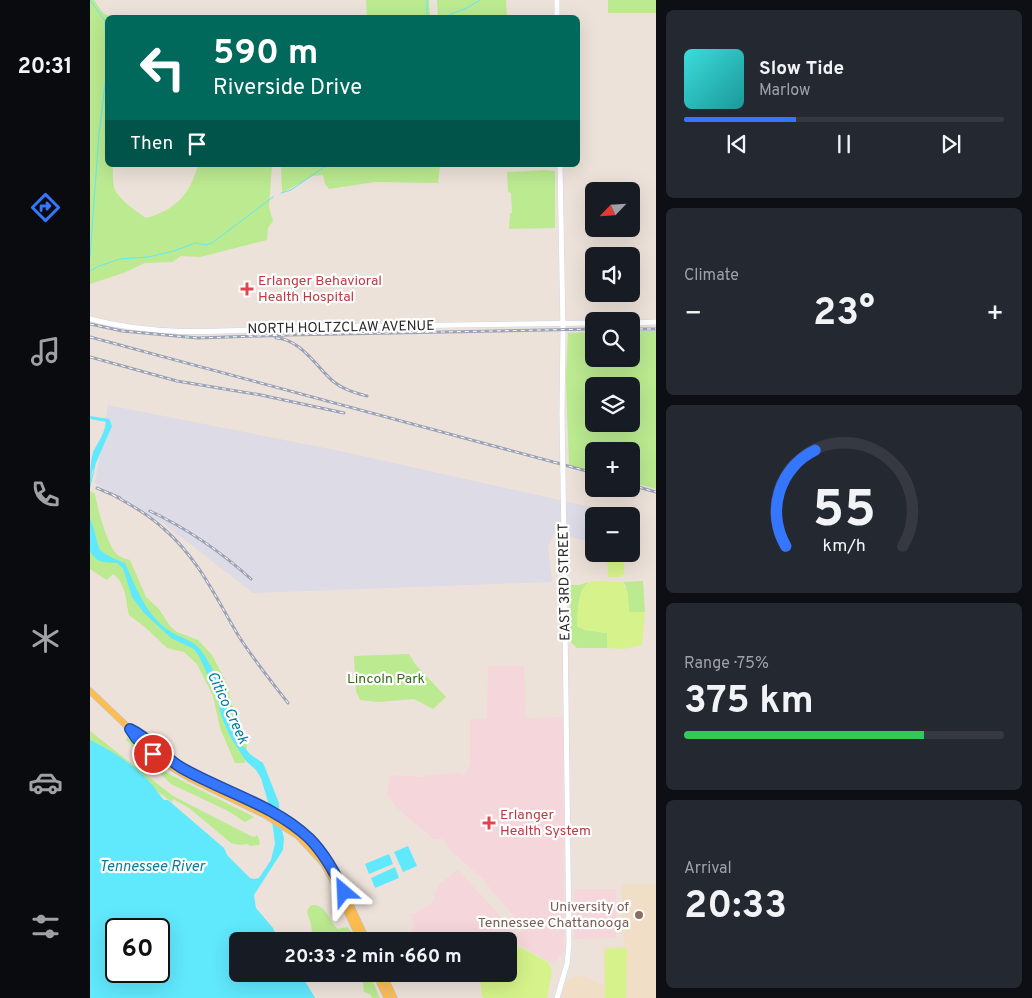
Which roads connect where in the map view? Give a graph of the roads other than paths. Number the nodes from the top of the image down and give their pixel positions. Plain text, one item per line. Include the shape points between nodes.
1 (557, 0) edge
2 (557, 15) edge
3 (560, 167) edge
4 (90, 319) edge
5 (656, 322) edge
6 (585, 323) edge
7 (640, 323) edge
8 (562, 324) junction
9 (90, 691) edge
10 (358, 929) junction
11 (359, 932) edge
12 (360, 932) edge
13 (380, 982) edge
14 (387, 982) edge
15 (388, 998) edge
16 (394, 998) edge
17 (557, 998) edge

1 - 2 main road
3 - 8 main road, EAST 3RD STREET
4 - 8 main road, NORTH HOLTZCLAW AVENUE via 175,332
5 - 7 main road
6 - 8 main road, NORTH HOLTZCLAW AVENUE
8 - 17 main road, EAST 3RD STREET, bridge via 569,944
9 - 10 main road via 130,729 181,768 289,822 310,839 336,875
10 - 11 main road
10 - 12 main road
13 - 15 main road
14 - 16 main road

